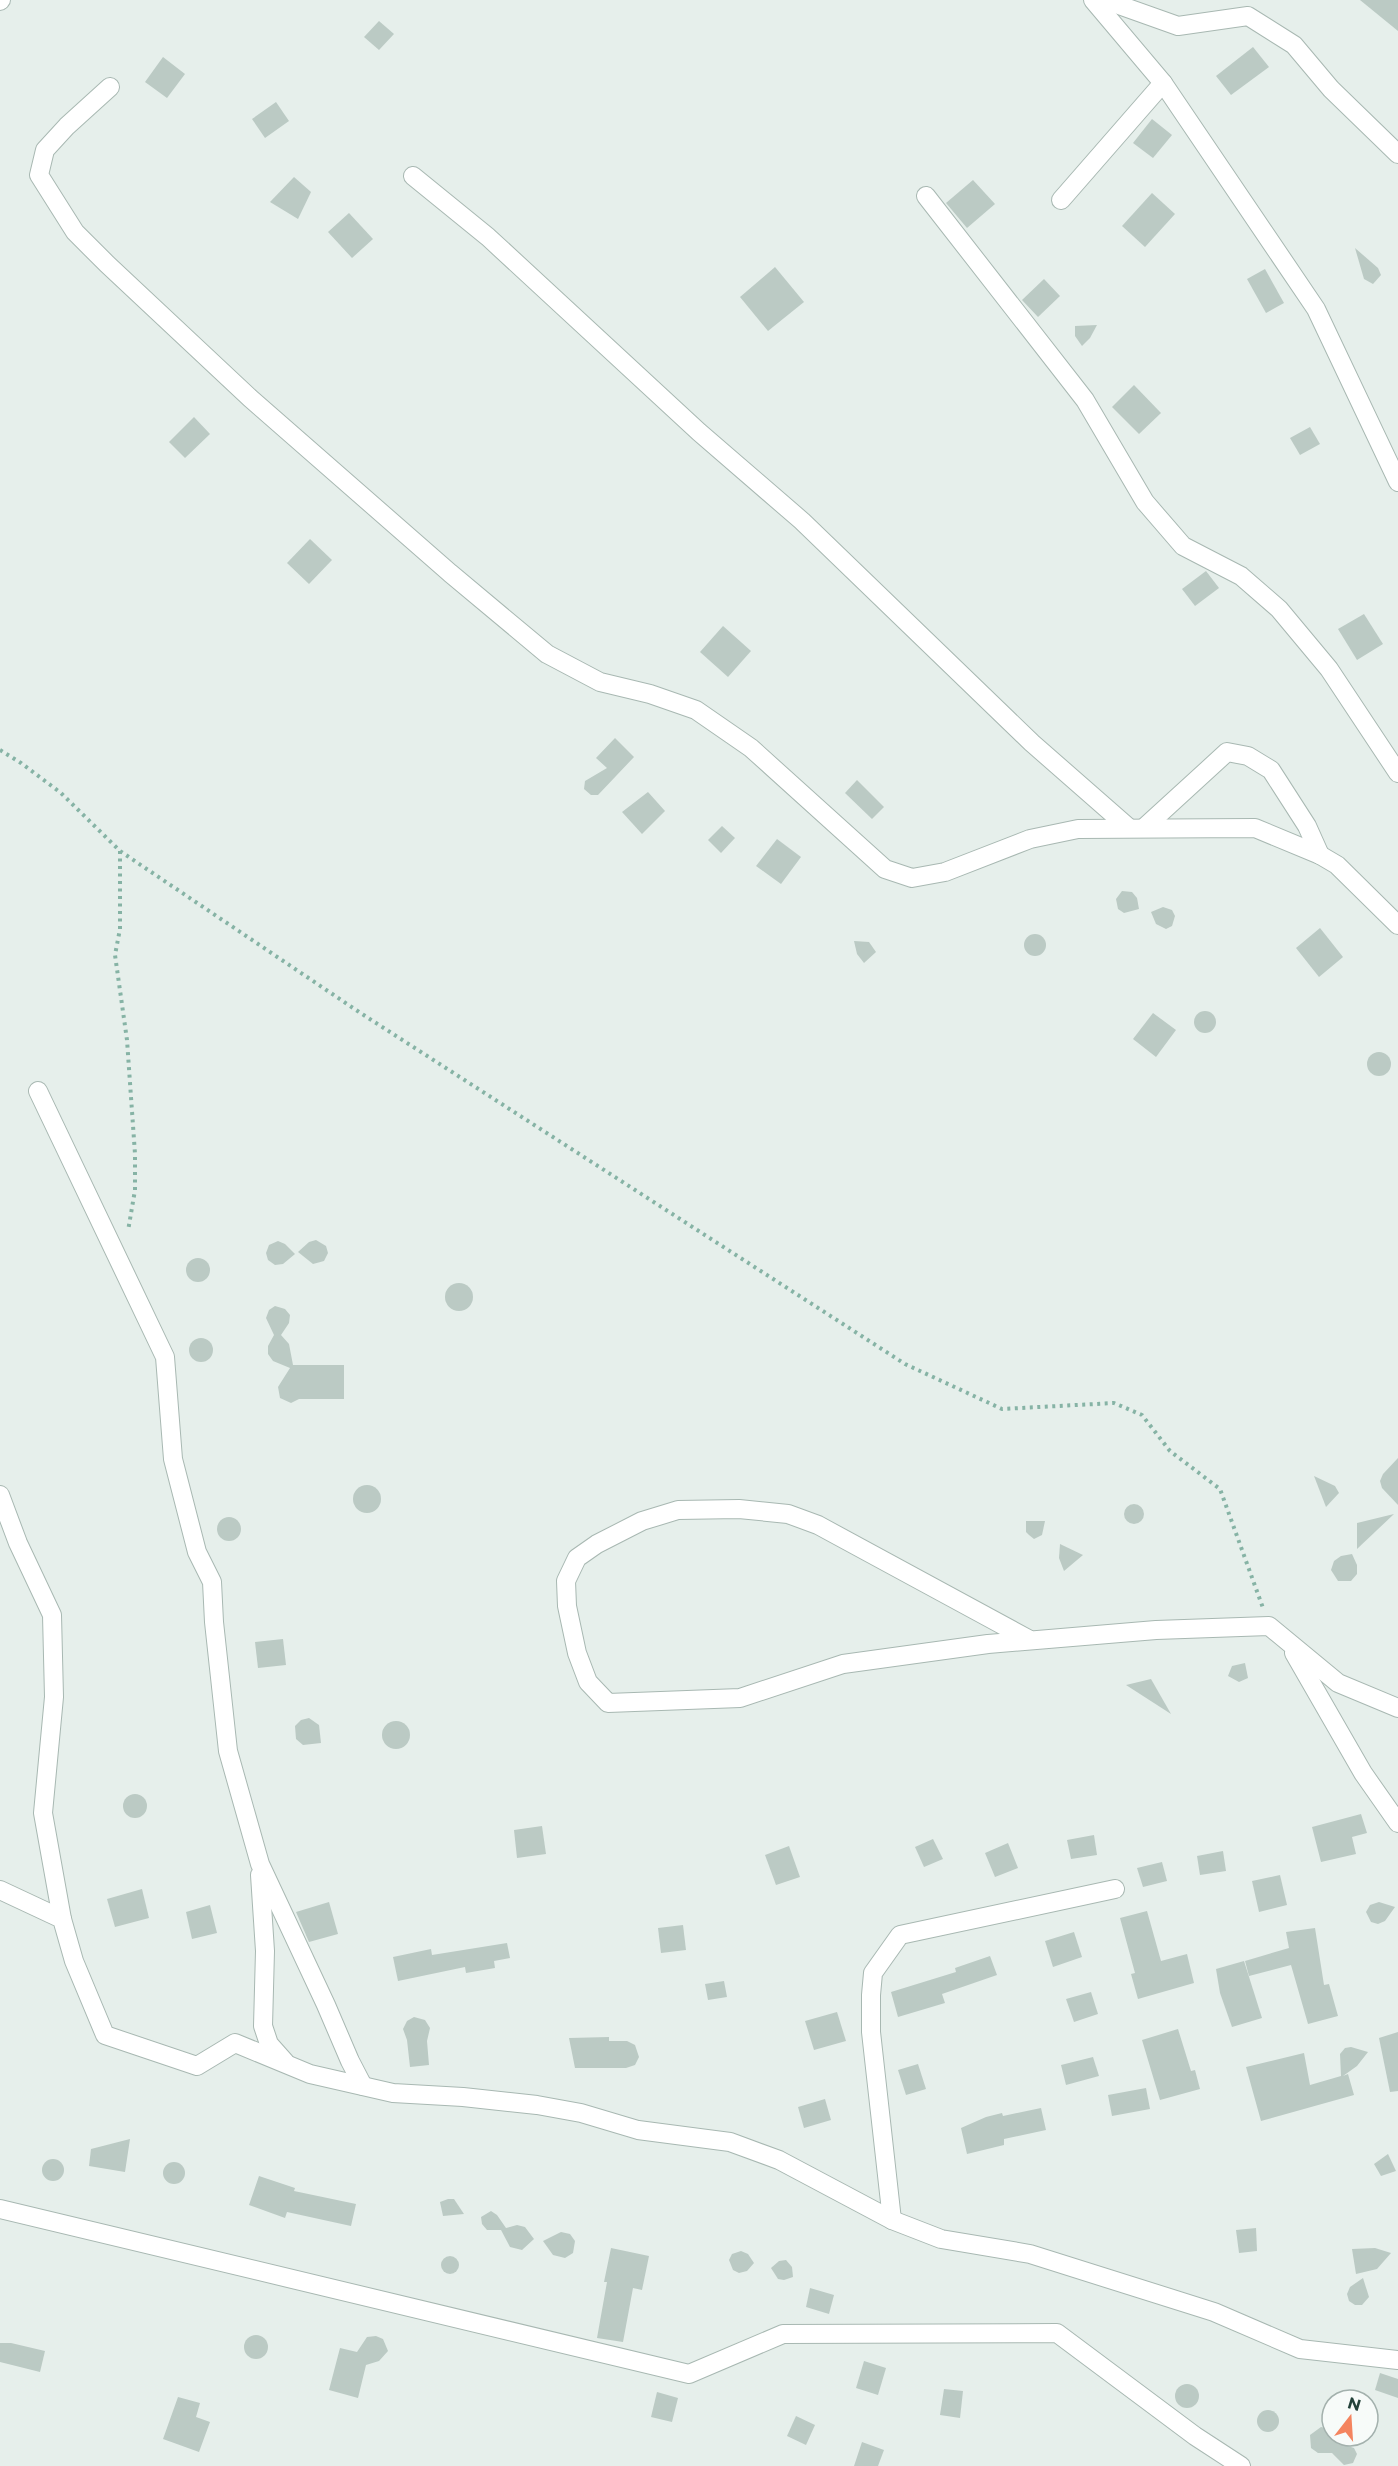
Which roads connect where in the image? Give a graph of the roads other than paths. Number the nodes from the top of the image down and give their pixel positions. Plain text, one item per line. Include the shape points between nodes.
1 (1093, 0) edge
2 (1105, 0) edge
3 (1163, 83) junction
4 (110, 87) dead end
5 (1398, 154) edge
6 (413, 176) dead end
7 (926, 196) dead end
8 (1061, 200) dead end
9 (1398, 482) edge
10 (1398, 773) edge
11 (1137, 827) junction
12 (1320, 855) junction
13 (1398, 925) edge
14 (38, 1091) dead end
15 (0, 1495) edge
16 (1030, 1640) junction
17 (1289, 1645) junction
18 (1398, 1708) edge
19 (1398, 1823) edge
20 (260, 1864) junction
21 (1115, 1888) dead end
22 (0, 1890) edge
23 (62, 1919) junction
24 (289, 2066) junction
25 (363, 2086) junction
26 (0, 2209) edge
27 (892, 2220) junction
28 (1398, 2360) edge
29 (1240, 2466) edge

1 - 3 street
2 - 5 street via 1178,26 1248,16 1294,45 1330,90
3 - 8 street
3 - 9 street via 1316,309
4 - 11 street via 45,150 39,176 75,232 250,398 547,654 600,682 696,710 751,748 885,869 912,878 945,872 1030,839 1078,829
6 - 11 street via 488,237 699,432 802,521 1032,743
7 - 10 street via 1085,400 1144,502 1182,546 1241,576 1279,609 1329,669
11 - 12 street via 1255,828
11 - 12 street via 1227,752 1248,756 1272,770
12 - 13 street via 1337,865
14 - 20 street via 165,1357 173,1459 197,1552 212,1582 228,1751
15 - 23 street via 52,1615 54,1697 43,1813
16 - 16 street via 843,1664 740,1698 608,1703 588,1682 577,1653 566,1581 577,1558 597,1544 642,1521 678,1510 739,1509 788,1514 818,1525
16 - 17 street via 1269,1626
17 - 18 street via 1338,1683
17 - 19 street via 1363,1773
20 - 24 street via 263,2026 269,2044
20 - 25 street
21 - 27 street via 900,1935 873,1973 871,2032
22 - 23 street
23 - 24 street via 74,1961 105,2035 197,2066 235,2043
24 - 25 street
25 - 27 street via 393,2093 537,2105 638,2130 730,2142 779,2160
26 - 29 street via 689,2374 783,2334 1057,2333
27 - 28 street via 941,2239 1030,2254 1214,2312 1300,2349

